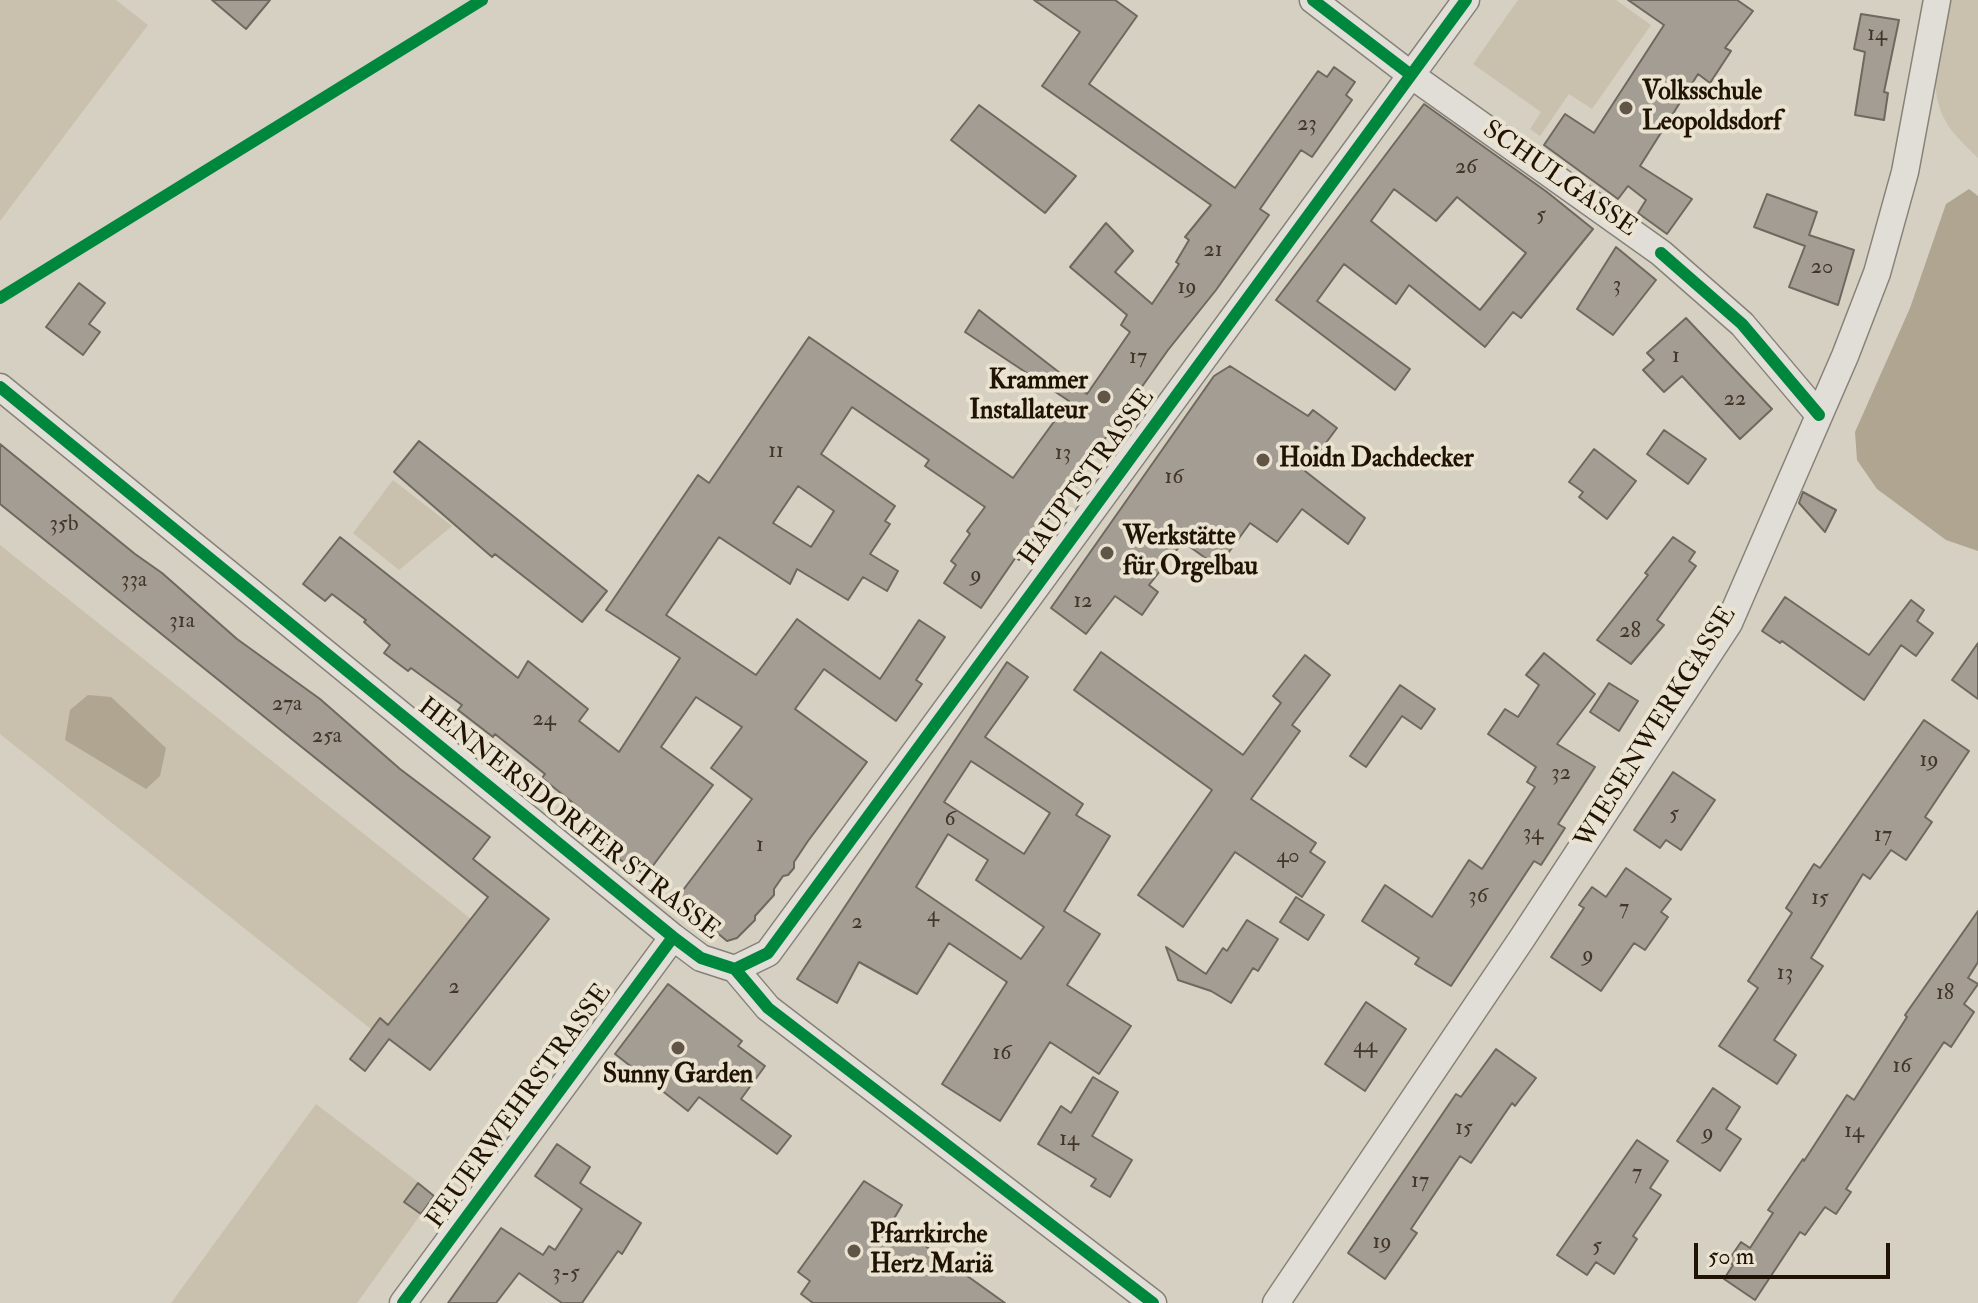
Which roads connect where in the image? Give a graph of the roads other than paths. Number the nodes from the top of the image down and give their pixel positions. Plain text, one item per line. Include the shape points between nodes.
1 (1313, 0) edge
2 (1466, 0) edge
3 (1937, 0) edge
4 (1411, 75) junction
5 (0, 387) edge
6 (1819, 415) junction
7 (673, 937) junction
8 (735, 969) junction
9 (403, 1303) edge
10 (1153, 1303) edge
11 (1276, 1303) edge

1 - 4 street, SCHULGASSE
2 - 4 street, HAUPTSTRASSE
3 - 6 street, WIESENWERKGASSE via 1905,172 1877,273
4 - 6 street, SCHULGASSE via 1661,253 1742,324
4 - 8 street, HAUPTSTRASSE via 768,953
5 - 7 street, HENNERSDORFER STRASSE
6 - 11 street, WIESENWERKGASSE via 1729,623
7 - 8 street, HENNERSDORFER STRASSE via 701,958
7 - 9 street, FEUERWEHRSTRASSE
8 - 10 street, HENNERSDORFER STRASSE via 768,1008

